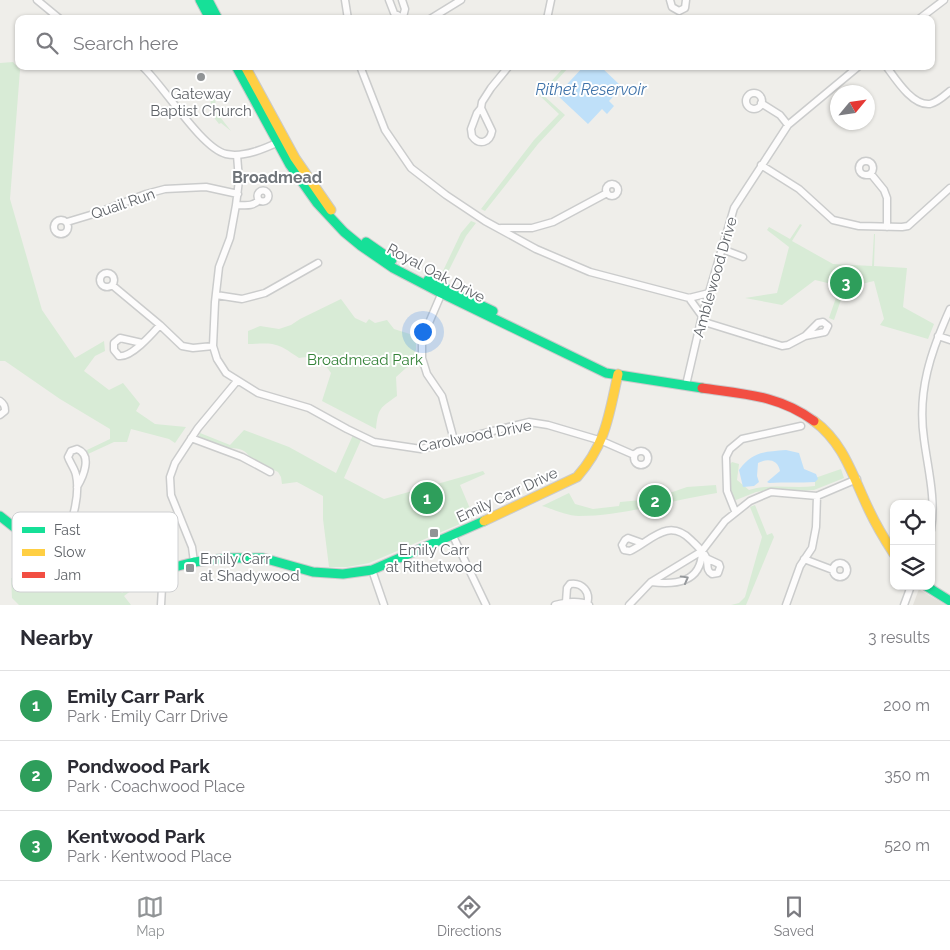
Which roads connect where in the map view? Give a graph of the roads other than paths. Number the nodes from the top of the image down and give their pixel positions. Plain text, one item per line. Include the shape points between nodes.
1 (37, 0) edge
2 (200, 0) edge
3 (208, 0) edge
4 (345, 0) edge
5 (389, 0) edge
6 (402, 0) edge
7 (461, 0) edge
8 (551, 0) edge
9 (670, 0) edge
10 (686, 0) edge
11 (944, 0) edge
12 (55, 15) edge
13 (208, 15) edge
14 (216, 15) edge
15 (347, 15) edge
16 (396, 15) edge
17 (404, 15) edge
18 (437, 15) edge
19 (548, 15) edge
20 (924, 15) edge
21 (146, 70) edge
22 (238, 70) edge
23 (247, 70) edge
24 (362, 70) edge
25 (506, 70) edge
26 (854, 70) edge
27 (889, 70) edge
28 (950, 91) edge
29 (761, 103) dead end
30 (481, 108) junction
31 (788, 125) junction
32 (282, 141) junction
33 (237, 155) junction
34 (761, 165) junction
35 (871, 174) dead end
36 (950, 188) edge
37 (607, 193) dead end
38 (238, 194) junction
39 (259, 200) dead end
40 (236, 205) junction
41 (67, 222) dead end
42 (887, 227) junction
43 (500, 228) junction
44 (722, 249) junction
45 (743, 257) dead end
46 (318, 263) dead end
47 (112, 285) dead end
48 (443, 290) junction
49 (709, 293) junction
50 (216, 295) junction
51 (689, 298) junction
52 (950, 309) edge
53 (702, 318) junction
54 (160, 325) junction
55 (805, 336) dead end
56 (938, 336) junction
57 (950, 340) edge
58 (142, 343) dead end
59 (213, 346) junction
60 (618, 374) junction
61 (237, 381) junction
62 (686, 385) junction
63 (0, 401) edge
64 (0, 415) edge
65 (801, 426) dead end
66 (192, 438) junction
67 (454, 440) junction
68 (602, 441) junction
69 (634, 455) dead end
70 (270, 472) dead end
71 (857, 479) junction
72 (77, 487) junction
73 (817, 496) junction
74 (934, 500) edge
75 (735, 511) junction
76 (74, 512) edge
77 (178, 512) edge
78 (178, 512) edge
79 (0, 516) edge
80 (12, 526) edge
81 (453, 536) junction
82 (642, 543) dead end
83 (890, 547) edge
84 (702, 551) junction
85 (706, 558) dead end
86 (804, 559) junction
87 (194, 562) junction
88 (178, 566) edge
89 (372, 570) junction
90 (833, 570) dead end
91 (651, 582) junction
92 (910, 590) edge
93 (932, 590) edge
94 (162, 592) edge
95 (950, 601) edge
96 (566, 602) junction
97 (588, 604) edge
98 (788, 604) edge
99 (161, 605) edge
100 (384, 605) edge
101 (486, 605) edge
102 (555, 605) edge
103 (629, 605) edge
104 (904, 605) edge

1 - 12 street
2 - 13 main road
3 - 14 main road
4 - 15 street
5 - 16 street
6 - 17 street
7 - 18 street
8 - 19 street
9 - 10 street via 672,7 679,11 685,8
11 - 20 street
21 - 33 street via 207,143 220,152
22 - 32 main road, Royal Oak Drive
23 - 32 main road, Royal Oak Drive
24 - 43 street via 385,130 411,168 446,195
25 - 30 street via 485,96
26 - 31 street, Amblewood Drive
27 - 28 street via 918,102 929,104
29 - 31 street via 780,115
30 - 30 street via 471,133 474,139 484,142 492,131
31 - 34 street, Amblewood Drive
32 - 33 street
32 - 48 main road, Royal Oak Drive via 317,193 350,229 401,266
33 - 38 street, Carolwood Drive
34 - 42 street via 799,189 833,220 859,226
34 - 44 street, Amblewood Drive via 734,208
35 - 42 street via 887,198
36 - 42 street via 908,226
37 - 43 street via 553,222 532,228
38 - 40 street, Carolwood Drive
38 - 41 street, Quail Run via 206,187 165,189
39 - 40 street via 256,204
40 - 50 street, Carolwood Drive
43 - 51 street via 536,249 590,272
44 - 45 street
44 - 49 street, Amblewood Drive
46 - 50 street via 265,293 242,299
47 - 54 street
48 - 60 main road, Royal Oak Drive
48 - 67 street via 422,339 422,358 427,374 442,396
49 - 51 street
49 - 53 street, Amblewood Drive
50 - 59 street, Carolwood Drive
51 - 53 street
52 - 56 street
53 - 55 street via 782,346
53 - 62 street, Amblewood Drive
54 - 58 street
54 - 59 street via 182,346
56 - 57 street
56 - 74 street via 927,369 922,403
59 - 61 street, Carolwood Drive via 226,373
60 - 62 main road, Royal Oak Drive
60 - 68 main road, Emily Carr Drive
61 - 66 street
61 - 67 street, Carolwood Drive via 258,393 309,408 374,442 421,449
62 - 71 main road, Royal Oak Drive via 774,399 808,414 834,438
63 - 64 street via 5,411
65 - 75 street via 742,439 730,449 726,458 727,491
66 - 70 street via 242,457
66 - 77 street via 175,462 170,477 171,495
67 - 68 street, Carolwood Drive via 529,422
68 - 69 street, Carolwood Drive
68 - 81 main road, Emily Carr Drive via 591,461 577,476
71 - 73 street
71 - 83 main road, Royal Oak Drive via 871,515
72 - 72 street via 85,466 84,455 77,449 70,451 68,457
72 - 76 street
73 - 75 street via 771,492
73 - 86 street via 814,540
75 - 84 street
78 - 87 street via 192,547
79 - 80 main road, Emily Carr Drive
81 - 89 main road, Emily Carr Drive
81 - 101 street
82 - 84 street via 665,531 678,530
84 - 85 street
84 - 91 street
91 -> 84 street via 682,582 696,571 702,560
86 - 90 street
86 - 98 street
87 - 88 main road, Emily Carr Drive
87 - 89 main road, Emily Carr Drive via 263,558 313,572 343,574
89 - 100 street
91 - 103 street
92 - 104 street
93 - 95 main road
94 - 99 street
96 - 97 street
96 - 97 street via 570,584 576,583 587,592
96 - 102 street

